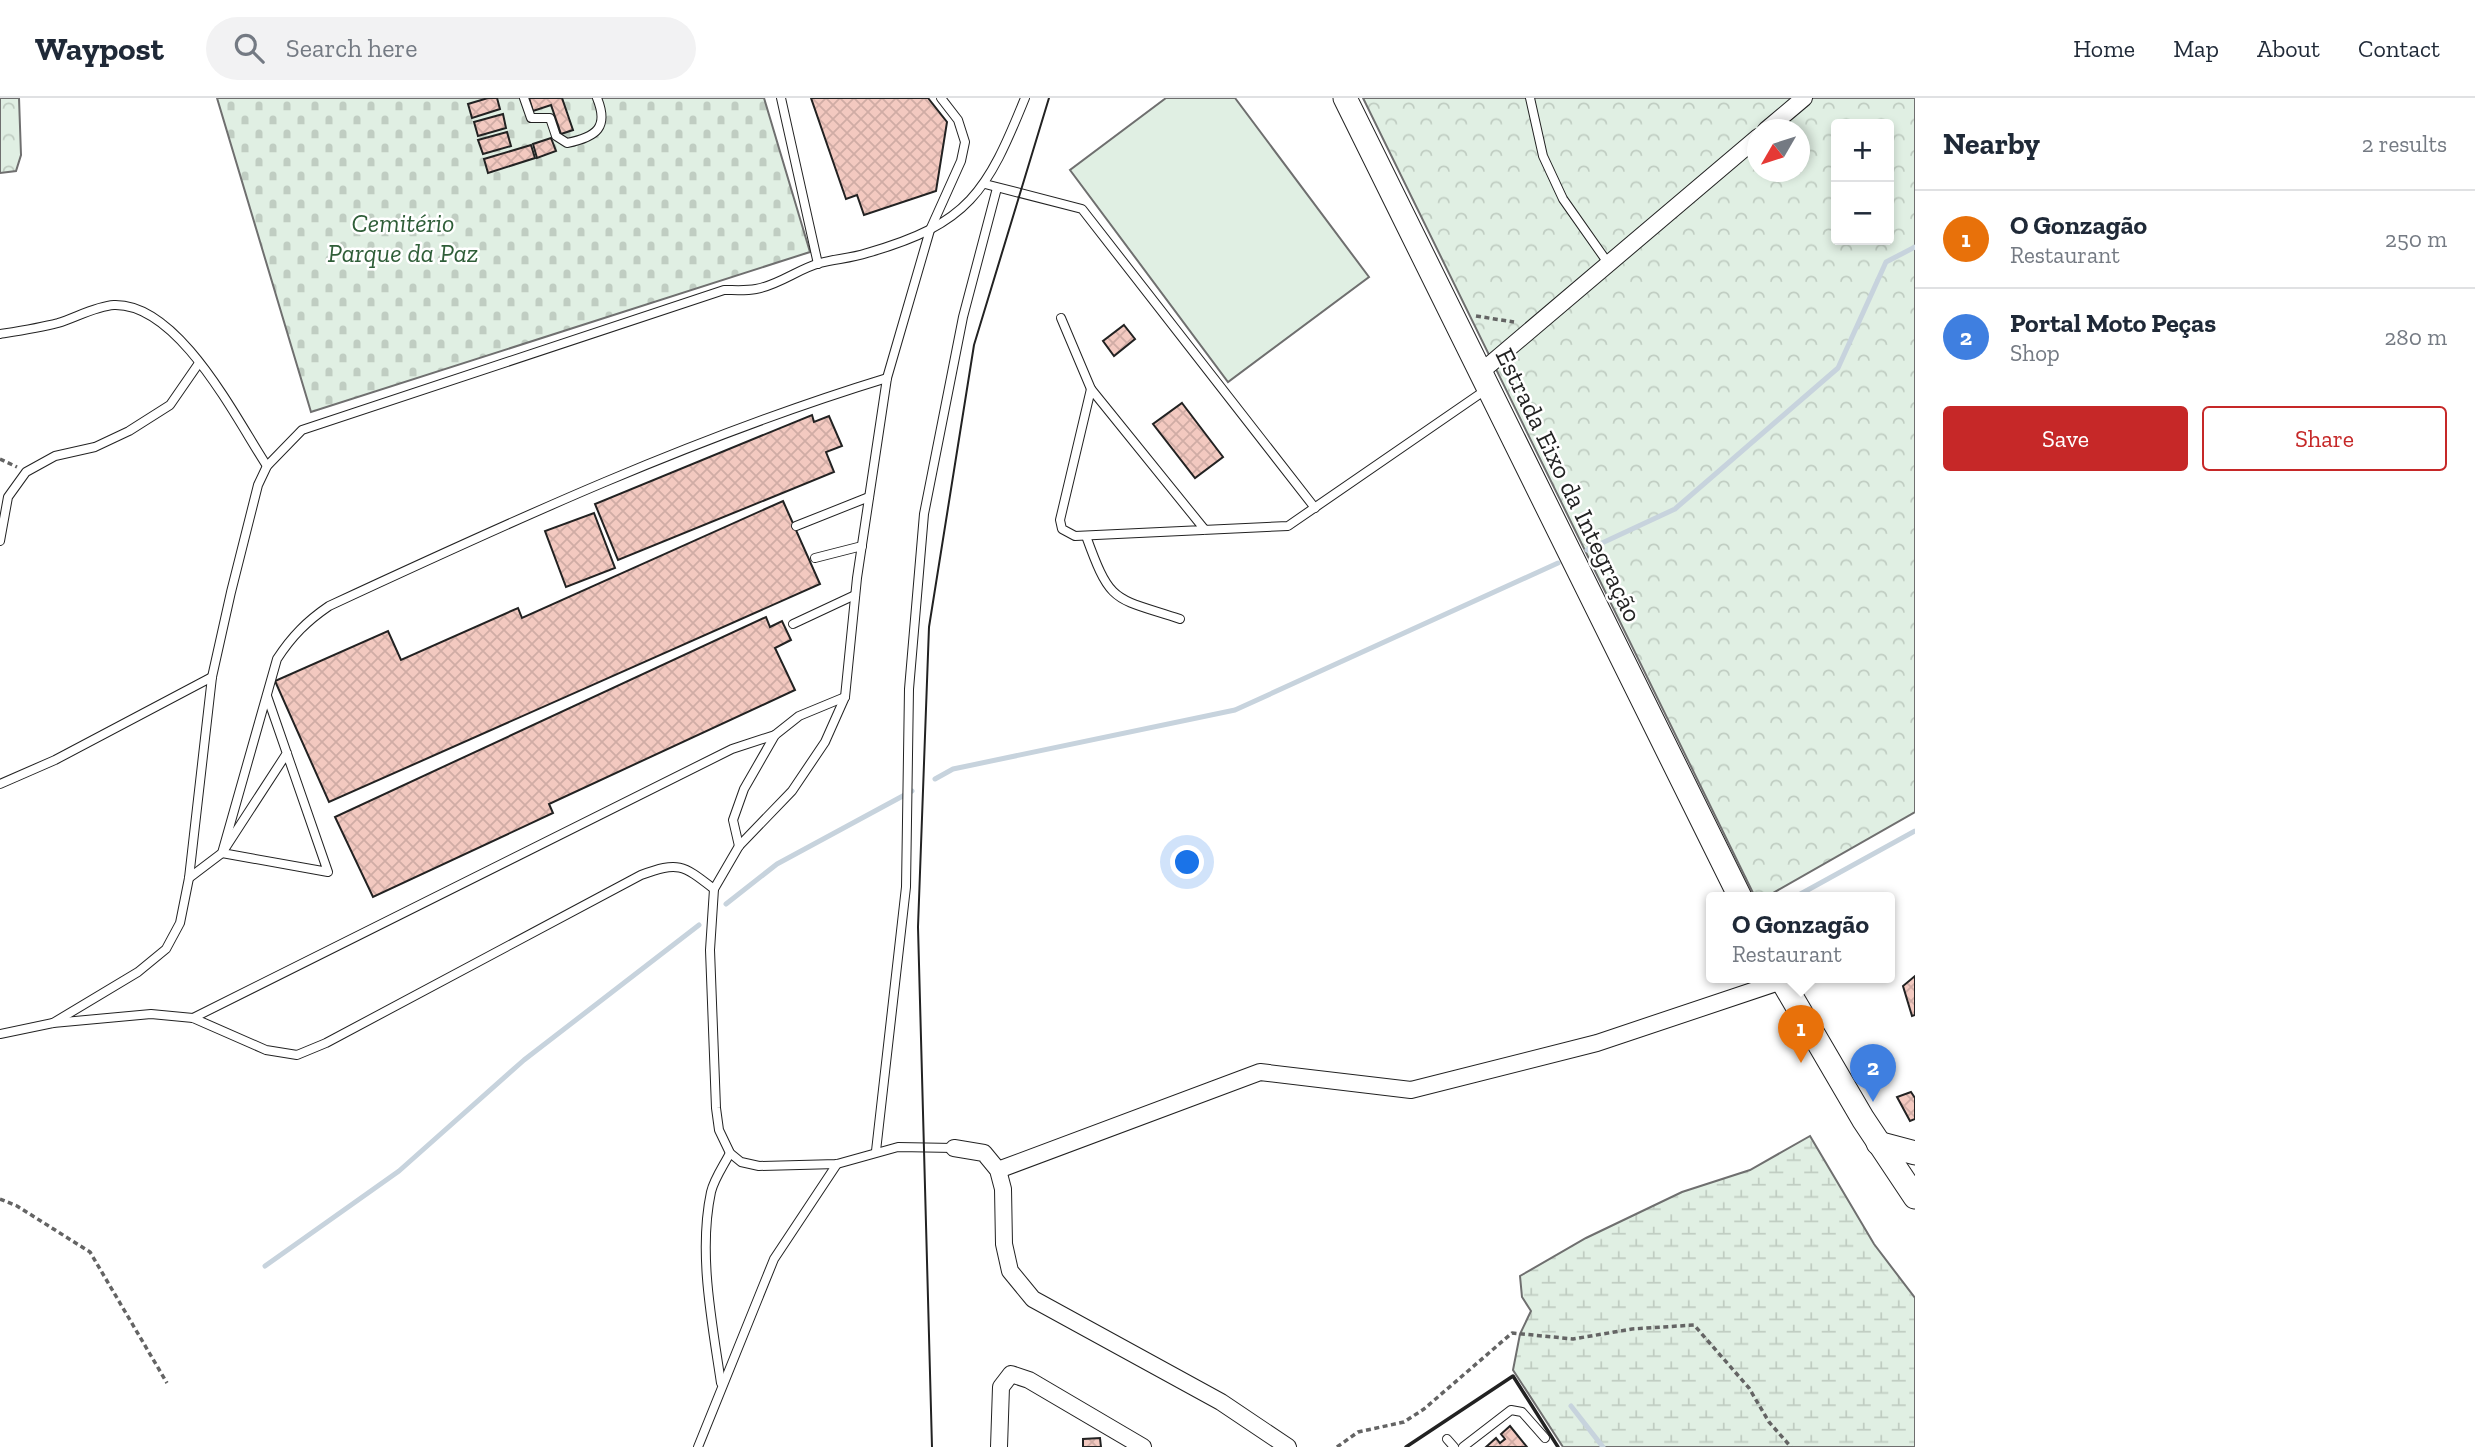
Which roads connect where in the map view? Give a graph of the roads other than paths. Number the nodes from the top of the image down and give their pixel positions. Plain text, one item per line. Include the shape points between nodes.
1 (524, 98) edge
2 (597, 98) edge
3 (781, 98) edge
4 (941, 98) edge
5 (1025, 98) edge
6 (1345, 98) edge
7 (1530, 98) edge
8 (1804, 98) edge
9 (1779, 119) edge
10 (1747, 146) edge
11 (985, 184) junction
12 (997, 188) junction
13 (930, 230) junction
14 (1608, 263) junction
15 (818, 264) junction
16 (1061, 317) dead end
17 (0, 334) edge
18 (199, 363) junction
19 (887, 377) junction
20 (1486, 379) junction
21 (1091, 389) junction
22 (267, 466) junction
23 (869, 497) junction
24 (1315, 508) junction
25 (796, 526) dead end
26 (1205, 530) junction
27 (1086, 536) junction
28 (0, 541) edge
29 (862, 546) junction
30 (815, 558) dead end
31 (855, 595) junction
32 (1180, 619) dead end
33 (793, 624) dead end
34 (212, 677) junction
35 (267, 696) junction
36 (845, 697) junction
37 (775, 735) junction
38 (287, 753) junction
39 (0, 784) edge
40 (739, 846) junction
41 (222, 853) junction
42 (189, 878) junction
43 (714, 889) junction
44 (1738, 892) edge
45 (1770, 983) edge
46 (1783, 983) edge
47 (193, 1018) junction
48 (53, 1023) junction
49 (0, 1034) edge
50 (1878, 1143) junction
51 (954, 1148) joint
52 (876, 1151) junction
53 (730, 1153) junction
54 (1915, 1153) edge
55 (837, 1164) junction
56 (998, 1170) junction
57 (1915, 1197) edge
58 (721, 1385) junction
59 (1545, 1438) dead end
60 (1447, 1439) dead end
61 (1267, 1442) edge
62 (698, 1447) edge
63 (999, 1447) edge
64 (1143, 1447) edge
65 (1288, 1447) edge
66 (1454, 1447) edge
67 (1463, 1447) edge

1 - 2 lane via 531,118 550,118 556,136 567,142 587,137 600,127 603,120
3 - 15 lane
4 - 13 lane via 958,120 965,142
5 - 11 lane
6 - 20 main road, Estrada Eixo da Integração
7 - 14 lane via 1543,156 1563,199
8 - 9 street
10 - 14 street
11 - 12 lane
11 - 13 lane via 950,220
12 - 24 lane via 1082,209
12 - 52 lane via 963,317 924,514 909,689 905,887
13 - 15 lane via 867,254
13 - 19 lane
14 - 20 street via 1539,323
15 - 22 lane via 757,289 724,290 302,430
16 - 21 lane
17 - 18 lane via 57,323 113,305 144,311 174,334
18 - 22 lane
18 - 28 lane via 170,405 129,431 95,447 55,456 26,472 8,497
19 - 23 lane
19 - 35 lane via 799,404 621,474 329,606 293,635 276,659
20 - 24 lane
20 - 44 main road, Estrada Eixo da Integração
21 - 26 lane
21 - 27 lane via 1060,520 1067,534
22 - 34 lane via 258,485
23 - 25 lane
23 - 29 lane
24 - 26 lane via 1288,526
26 - 27 lane
27 - 32 lane via 1101,576 1120,599
29 - 30 lane
29 - 31 lane
31 - 33 lane
31 - 36 lane
34 - 39 lane
34 - 42 lane
35 - 38 lane
35 - 41 lane
36 - 37 lane via 799,716
36 - 40 lane via 825,742 792,792
37 - 40 lane via 744,789 733,820
37 - 47 lane via 732,749
38 - 41 lane
38 - 41 lane via 328,872
40 - 43 lane
41 - 42 lane
42 - 48 lane via 180,923 166,949 138,972
43 - 47 lane via 688,869 671,864 641,875 297,1055 266,1050
43 - 53 lane via 710,950 713,1077 719,1130
45 - 56 street via 1597,1043 1411,1090 1260,1072
46 - 50 main road
47 - 48 lane via 151,1014
48 - 49 lane
50 - 54 main road
50 - 57 main road
51 - 52 lane
51 - 56 street via 984,1153
52 - 55 lane
53 - 55 lane via 740,1162 759,1166
53 - 58 lane via 711,1190 706,1236
55 - 58 lane via 774,1259
56 - 61 street via 1010,1270 1033,1299 1221,1402
58 - 62 lane
59 - 67 lane via 1522,1412 1511,1410
60 - 66 lane
61 - 65 street
63 - 64 street via 1000,1387 1008,1376 1017,1375

